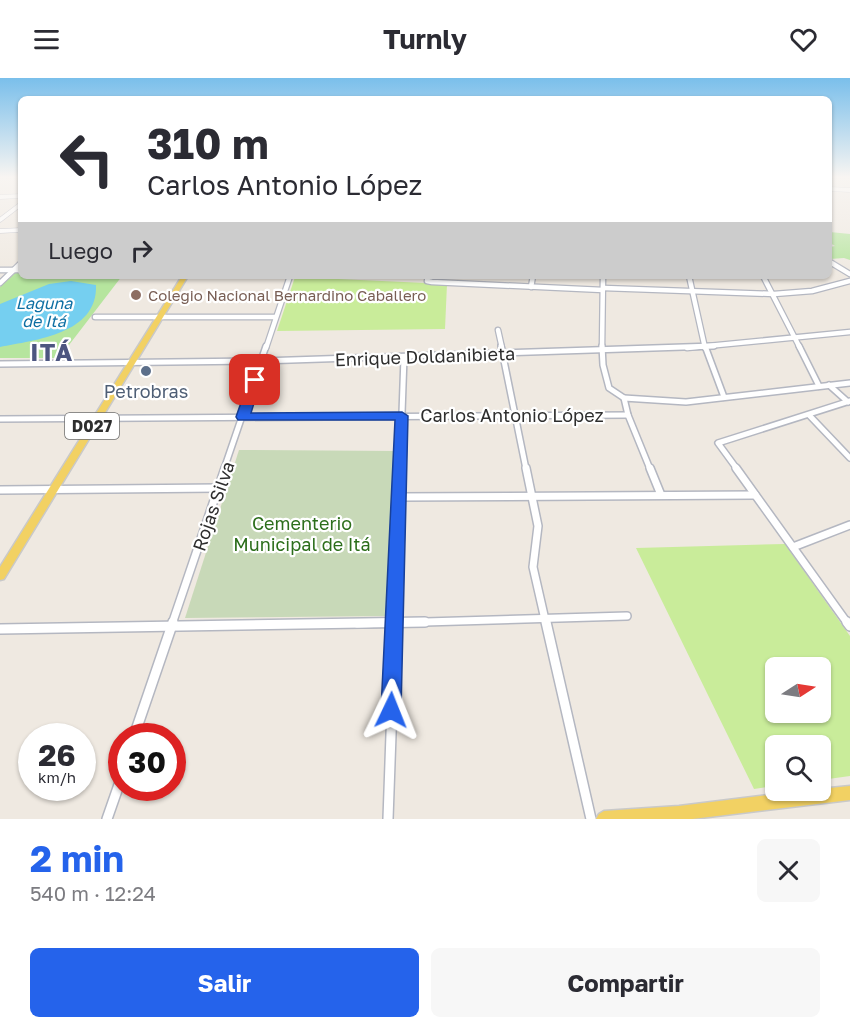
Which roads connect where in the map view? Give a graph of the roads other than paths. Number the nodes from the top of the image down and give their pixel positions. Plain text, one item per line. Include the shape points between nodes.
1 (12, 211) edge
2 (0, 220) edge
3 (18, 230) edge
4 (0, 231) edge
5 (832, 263) edge
6 (18, 266) edge
7 (0, 270) edge
8 (14, 270) junction
9 (18, 270) edge
10 (850, 274) edge
11 (183, 279) edge
12 (289, 279) edge
13 (427, 279) edge
14 (532, 279) edge
15 (603, 279) edge
16 (690, 279) edge
17 (765, 279) edge
18 (850, 281) edge
19 (0, 282) edge
20 (531, 287) junction
21 (604, 289) junction
22 (694, 291) junction
23 (774, 294) junction
24 (95, 317) dead end
25 (160, 317) junction
26 (275, 317) junction
27 (498, 330) dead end
28 (850, 332) edge
29 (796, 338) junction
30 (705, 346) junction
31 (602, 350) junction
32 (504, 354) junction
33 (404, 357) junction
34 (261, 361) junction
35 (132, 362) junction
36 (1, 364) edge
37 (850, 383) edge
38 (829, 385) junction
39 (819, 386) junction
40 (724, 397) junction
41 (624, 398) junction
42 (849, 401) edge
43 (628, 414) junction
44 (516, 415) junction
45 (809, 415) junction
46 (402, 416) junction
47 (243, 417) junction
48 (97, 418) junction
49 (0, 419) edge
50 (850, 458) edge
51 (219, 488) junction
52 (0, 490) edge
53 (53, 490) junction
54 (661, 495) junction
55 (755, 495) junction
56 (532, 496) junction
57 (399, 497) junction
58 (850, 525) edge
59 (793, 547) junction
60 (0, 576) edge
61 (627, 616) dead end
62 (544, 618) junction
63 (394, 623) junction
64 (850, 626) edge
65 (171, 627) junction
66 (0, 630) edge
67 (139, 723) edge
68 (850, 793) edge
69 (113, 801) edge
70 (680, 816) edge
71 (107, 819) edge
72 (388, 819) edge
73 (591, 819) edge
74 (604, 819) edge

1 - 2 street
3 - 4 street
5 - 10 street
6 - 8 street
7 - 8 street
8 - 9 street
8 - 19 street
11 - 25 main road, D027
12 - 26 street, Rojas Silva
13 - 20 street
14 - 20 street
15 - 21 street
16 - 22 street
17 - 23 street
18 - 23 street via 812,291
20 - 21 street
21 - 22 street
21 - 31 street
22 - 23 street
22 - 30 street
23 - 29 street
24 - 25 street
25 - 26 street
25 - 35 main road, D027
26 - 34 street, Rojas Silva
27 - 32 street
28 - 29 street, Enrique Doldanibieta
29 - 30 street, Enrique Doldanibieta
29 - 39 street
30 - 31 street, Enrique Doldanibieta
30 - 40 street
31 - 32 street, Enrique Doldanibieta
31 - 41 street via 609,389
32 - 33 street, Enrique Doldanibieta
32 - 44 street
33 - 34 street, Enrique Doldanibieta
33 - 46 street
34 - 35 street, Enrique Doldanibieta
34 - 47 street, Rojas Silva
35 - 36 street, Enrique Doldanibieta
35 - 48 main road, D027
37 - 38 street
38 - 39 street
38 - 42 street
39 - 40 street
40 - 41 street via 686,402
41 - 43 street
42 - 45 street
43 - 44 street, Carlos Antonio López
43 - 54 street
44 - 46 street, Carlos Antonio López
44 - 56 street
45 - 50 street
45 - 55 street via 718,443
46 - 47 street, Carlos Antonio López
46 - 57 street
47 - 48 street, Carlos Antonio López
47 - 51 street, Rojas Silva
48 - 49 street, Carlos Antonio López
48 - 53 main road, D027
51 - 53 street
51 - 65 street, Rojas Silva
52 - 53 street
53 - 60 main road, D027
54 - 55 street
54 - 56 street
55 - 59 street
56 - 57 street
56 - 62 street via 538,526 533,567
57 - 63 street
58 - 59 street
59 - 64 street
61 - 62 street
62 - 63 street
62 - 73 street
63 - 65 street
63 - 72 street
65 - 66 street
65 - 67 street, Rojas Silva
68 - 70 main road
69 - 71 street
70 - 74 main road

